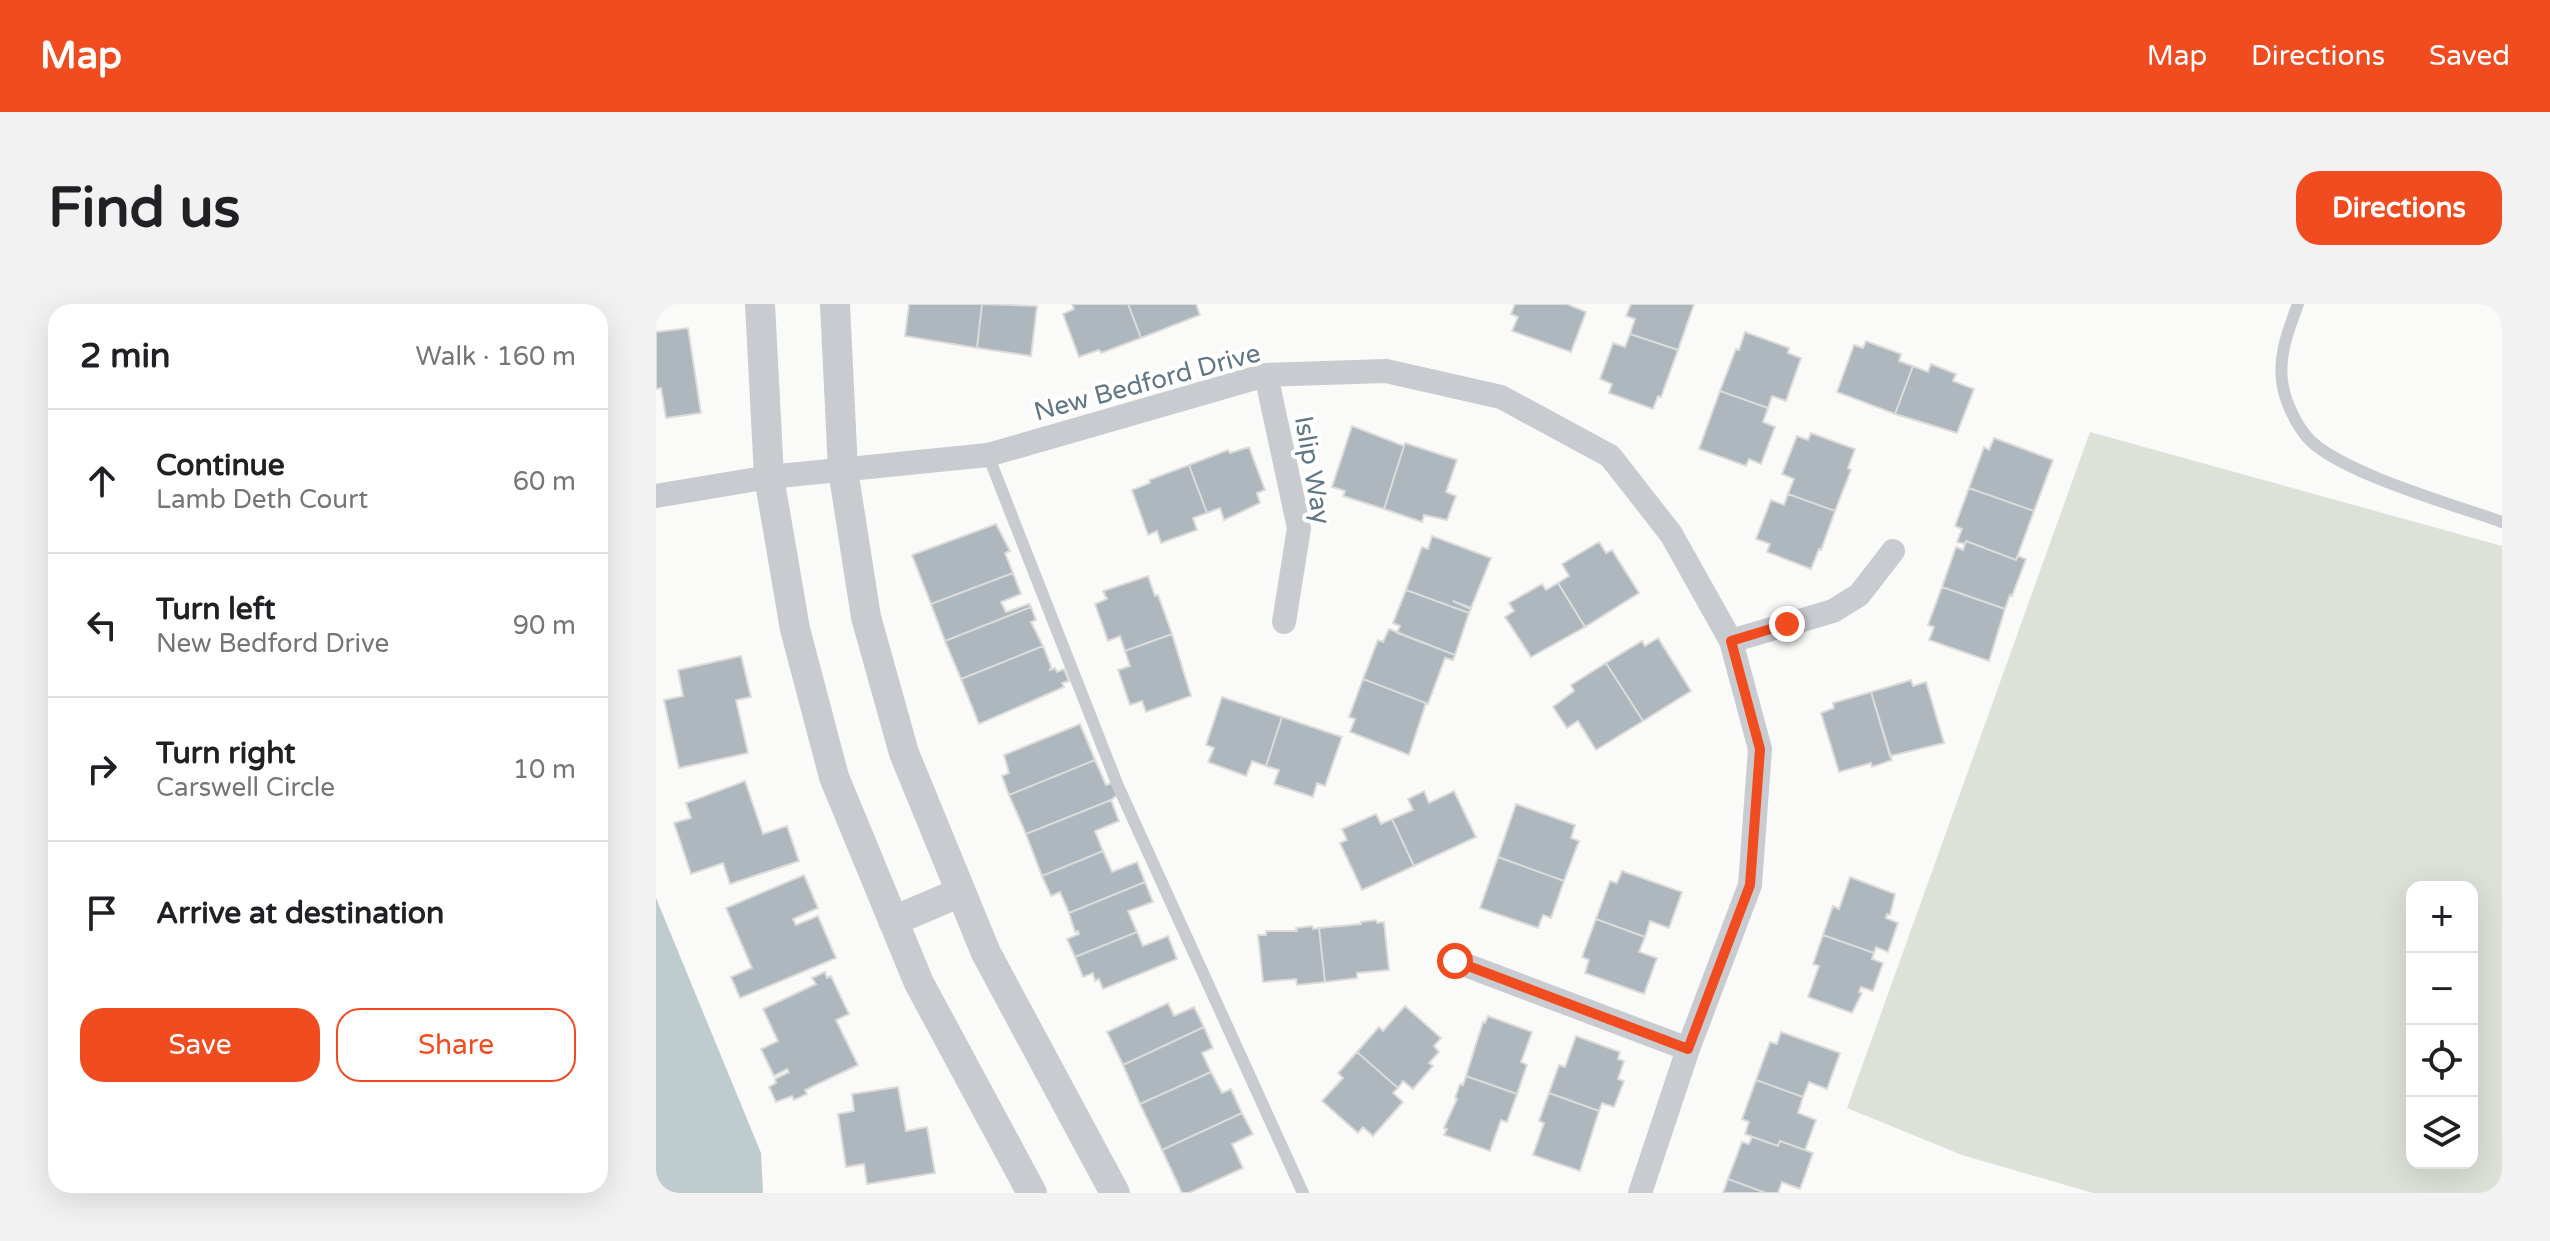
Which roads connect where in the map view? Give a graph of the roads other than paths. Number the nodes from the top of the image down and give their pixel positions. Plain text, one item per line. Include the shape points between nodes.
1 (760, 304) edge
2 (835, 304) edge
3 (2298, 304) edge
4 (1266, 375) junction
5 (988, 455) junction
6 (843, 470) junction
7 (769, 477) junction
8 (656, 496) edge
9 (2502, 522) edge
10 (1893, 551) dead end
11 (1284, 622) dead end
12 (1731, 641) junction
13 (961, 892) junction
14 (893, 921) junction
15 (1455, 961) dead end
16 (1688, 1049) junction
17 (1032, 1193) edge
18 (1115, 1193) edge
19 (1303, 1193) edge
20 (1640, 1193) edge

1 - 7 street
2 - 6 street
3 - 9 lane via 2283,348 2283,387 2306,436 2320,449 2382,479
4 - 5 street, New Bedford Drive
4 - 11 street, Islip Way via 1299,528
4 - 12 street, New Bedford Drive via 1386,371 1501,397 1610,456 1671,534
5 - 6 street, New Bedford Drive
5 - 19 lane via 1118,786
6 - 7 street, New Bedford Drive
6 - 13 street via 866,617 904,753
7 - 8 street, New Bedford Drive
7 - 14 street via 795,629 834,777
10 - 12 street via 1859,595 1833,611
12 - 16 street, New Bedford Drive via 1760,749 1750,885
13 - 14 street
13 - 18 street via 986,953
14 - 17 street via 919,983
15 - 16 street
16 - 20 street, New Bedford Drive

